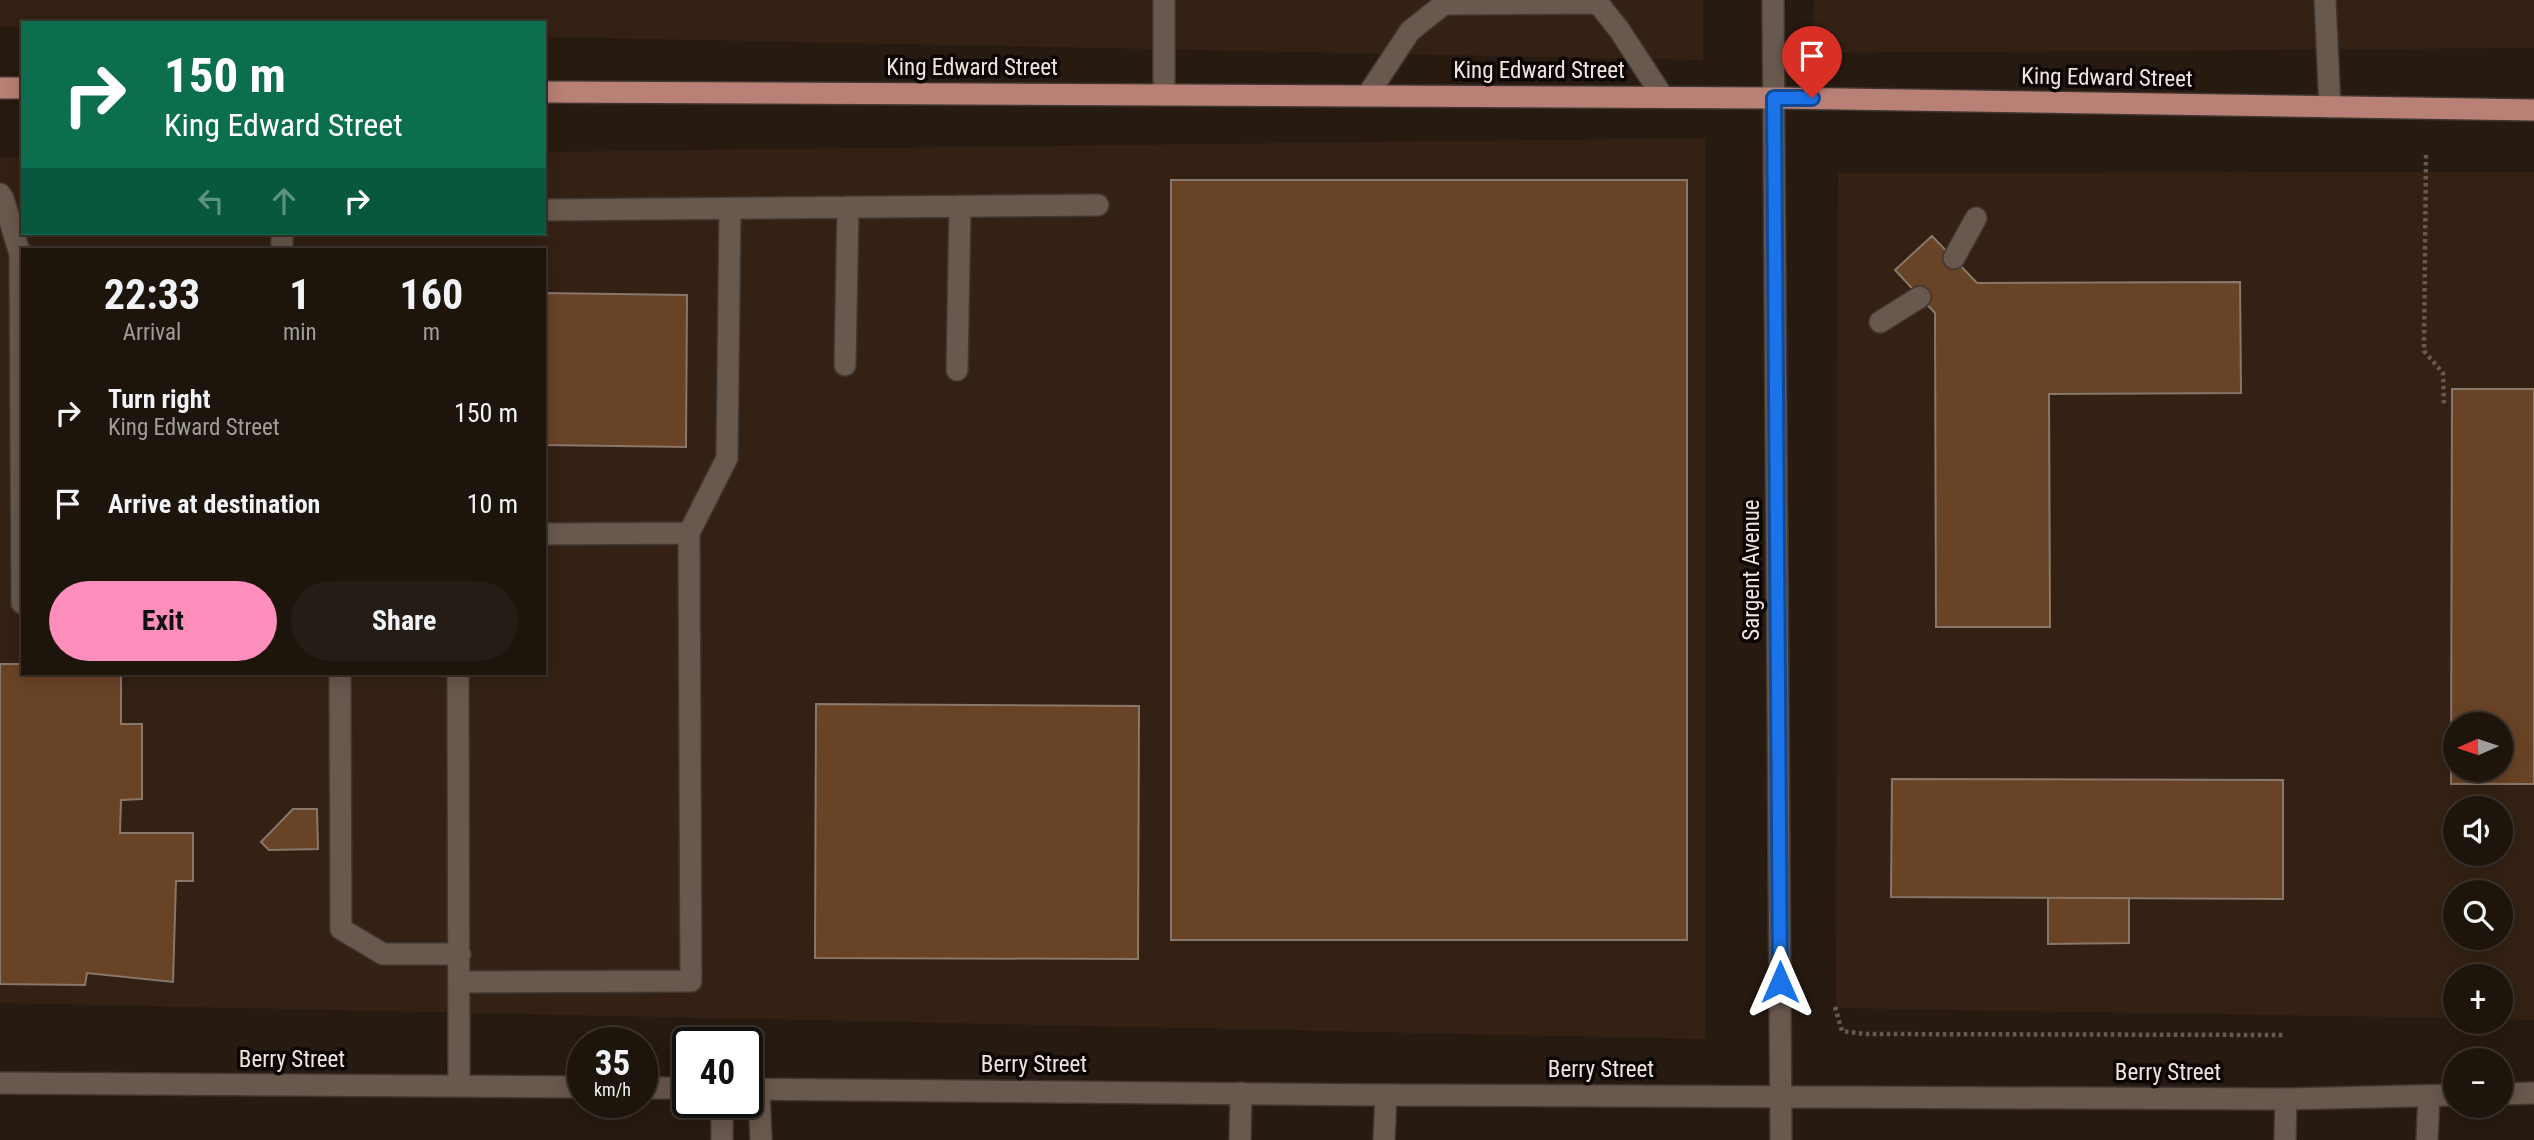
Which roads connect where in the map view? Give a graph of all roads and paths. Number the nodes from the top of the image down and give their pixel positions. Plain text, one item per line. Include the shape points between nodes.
1 (1164, 0) edge
2 (1773, 0) edge
3 (2325, 0) edge
4 (1444, 2) edge
5 (1599, 2) edge
6 (0, 88) edge
7 (21, 88) edge
8 (546, 92) edge
9 (1164, 94) junction
10 (1367, 96) junction
11 (1663, 97) junction
12 (1774, 98) junction
13 (2330, 107) junction
14 (2534, 110) edge
15 (2426, 155) dead end
16 (1, 197) edge
17 (1098, 205) dead end
18 (960, 206) junction
19 (848, 207) junction
20 (730, 209) junction
21 (546, 210) edge
22 (1976, 218) dead end
23 (21, 254) edge
24 (1954, 258) dead end
25 (1920, 297) dead end
26 (1880, 322) dead end
27 (845, 365) dead end
28 (957, 370) dead end
29 (2444, 404) dead end
30 (690, 533) junction
31 (546, 534) edge
32 (340, 675) edge
33 (458, 675) edge
34 (460, 954) junction
35 (460, 982) junction
36 (1835, 1007) dead end
37 (2284, 1035) dead end
38 (0, 1083) edge
39 (459, 1086) junction
40 (567, 1087) edge
41 (763, 1089) edge
42 (1241, 1093) junction
43 (2534, 1093) edge
44 (2513, 1094) edge
45 (1386, 1095) junction
46 (2443, 1095) edge
47 (1782, 1096) junction
48 (2429, 1096) junction
49 (2286, 1099) junction
50 (722, 1118) edge
51 (758, 1118) edge
52 (722, 1140) edge
53 (761, 1140) edge
54 (1240, 1140) edge
55 (1384, 1140) edge
56 (1782, 1140) edge
57 (2285, 1140) edge
58 (2427, 1140) edge

1 - 9 street
2 - 12 street, Sargent Avenue
3 - 13 street
4 - 5 street
4 - 10 street via 1410,31
5 - 11 street
6 - 7 main road
8 - 9 main road, King Edward Street
9 - 10 main road, King Edward Street
10 - 11 main road, King Edward Street
11 - 12 main road, King Edward Street
12 - 13 main road, King Edward Street
12 - 47 street, Sargent Avenue
13 - 14 main road, King Edward Street
15 - 29 path via 2424,351 2443,373
16 - 23 street
17 - 18 street
18 - 19 street
18 - 28 street
19 - 20 street
19 - 27 street
20 - 21 street
20 - 30 street via 727,458
22 - 24 street
25 - 26 street
30 - 31 street
30 - 35 street via 691,981
32 - 34 street via 341,929 383,954
33 - 34 street
34 - 35 street
35 - 39 street
36 - 37 path via 1842,1031 1864,1034
38 - 39 street, Berry Street
39 - 40 street, Berry Street
41 - 42 street, Berry Street
42 - 45 street, Berry Street
42 - 54 street
43 - 44 street
45 - 47 street, Berry Street
45 - 55 street
46 - 48 street, Berry Street
47 - 49 street, Berry Street
47 - 56 street, Sargent Avenue
48 - 49 street, Berry Street
48 - 58 street
49 - 57 street
50 - 52 street
51 - 53 street

